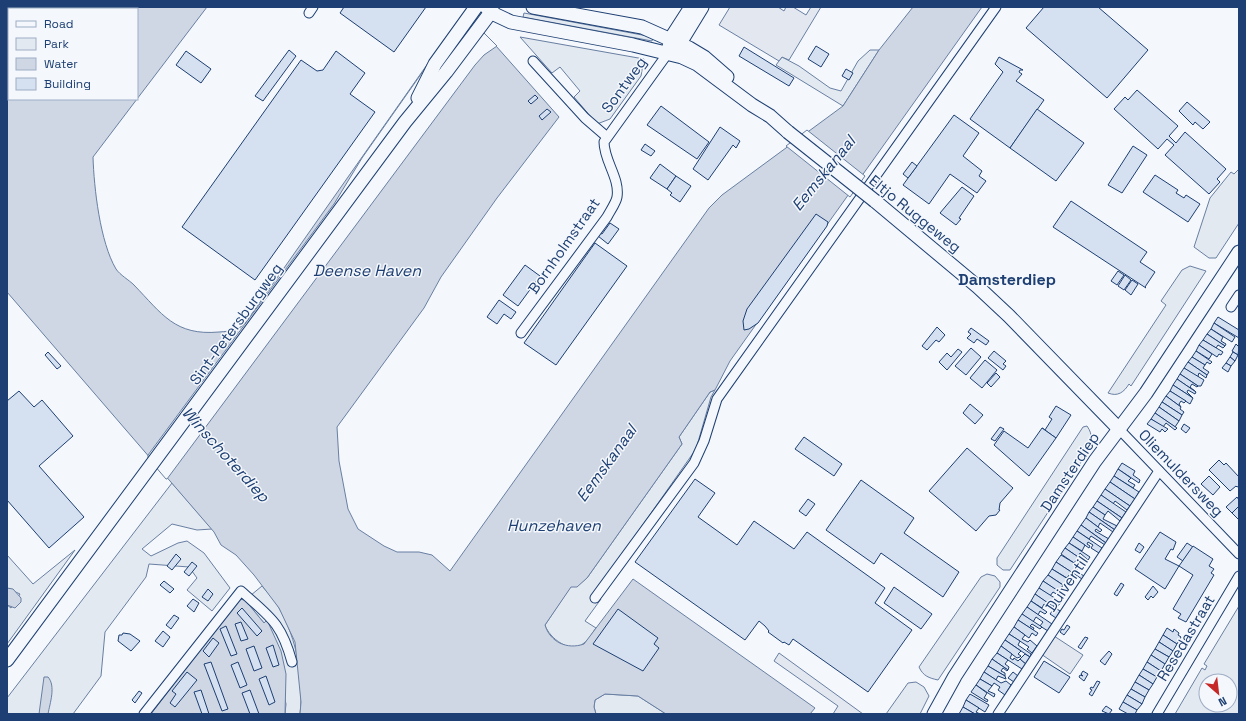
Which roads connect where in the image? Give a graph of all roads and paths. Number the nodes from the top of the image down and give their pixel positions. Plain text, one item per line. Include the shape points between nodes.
1 (533, 7) edge
2 (691, 7) edge
3 (702, 7) edge
4 (996, 7) edge
5 (490, 9) edge
6 (472, 12) edge
7 (675, 41) junction
8 (668, 53) junction
9 (533, 61) dead end
10 (770, 116) junction
11 (405, 122) junction
12 (607, 137) junction
13 (1239, 252) edge
14 (1239, 295) edge
15 (1231, 307) dead end
16 (521, 333) dead end
17 (1119, 430) junction
18 (1159, 471) junction
19 (1239, 554) edge
20 (1239, 576) edge
21 (594, 598) dead end
22 (7, 660) edge
23 (292, 662) dead end
24 (144, 714) edge
25 (934, 714) edge
26 (998, 714) edge
27 (1156, 714) edge

1 - 7 street via 642,27
2 - 7 street, Sontweg
3 - 7 street, Sontweg
4 - 21 street via 717,400 694,463
5 - 8 street via 512,22
5 - 11 street, Sint-Petersburgweg via 446,72
6 - 11 street, Sint-Petersburgweg via 435,64
7 - 8 street, Sontweg
7 - 10 street, Eltjo Ruggeweg via 704,57 757,101
8 - 10 street, Eltjo Ruggeweg via 697,64
8 - 12 street, Sontweg
9 - 12 street via 585,118
10 - 17 street, Eltjo Ruggeweg, bridge via 944,258 993,302
11 - 22 street, Sint-Petersburgweg
12 - 16 street, Bornholmstraat via 604,150 616,180 617,198 607,217
13 - 17 street, Damsterdiep
14 - 15 street
17 - 18 street, Oliemuldersweg
17 - 25 street, Damsterdiep via 1095,461 1014,584 948,687
18 - 19 street, Oliemuldersweg
18 - 26 street, Duiventil
20 - 27 street, Resedastraat
23 - 24 street via 279,626 241,591

